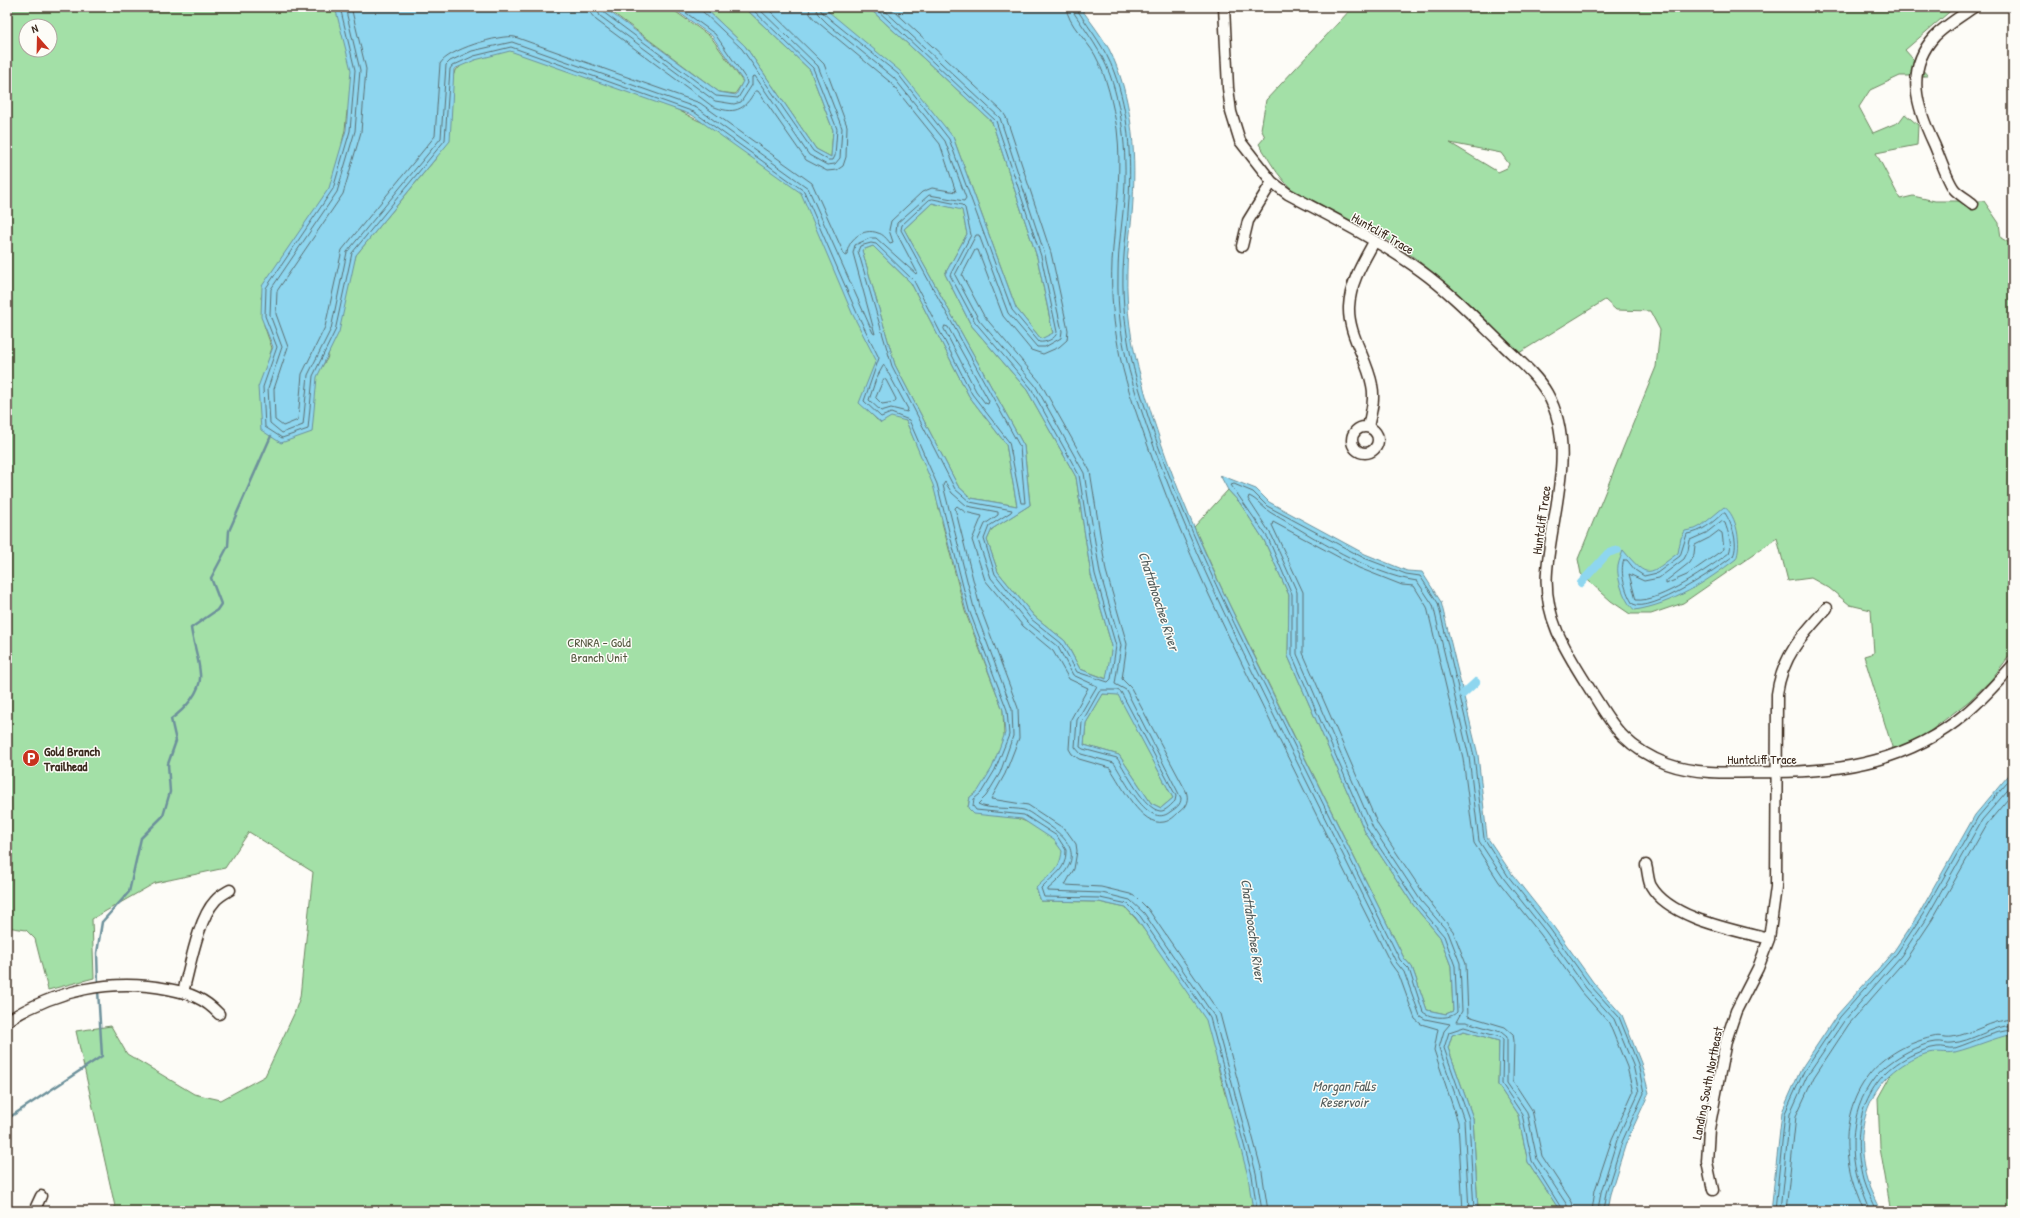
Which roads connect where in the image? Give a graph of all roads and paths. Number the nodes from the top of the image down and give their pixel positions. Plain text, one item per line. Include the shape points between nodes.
1 (1224, 7) edge
2 (1974, 7) edge
3 (1272, 182) junction
4 (1973, 204) dead end
5 (1374, 242) junction
6 (1242, 246) dead end
7 (1368, 427) dead end
8 (1827, 608) dead end
9 (2013, 665) edge
10 (1776, 772) junction
11 (1646, 865) dead end
12 (230, 890) dead end
13 (1769, 939) junction
14 (183, 992) junction
15 (219, 1014) dead end
16 (7, 1021) edge
17 (1713, 1190) dead end
18 (41, 1196) dead end
19 (34, 1211) edge

1 - 3 street, Huntcliff Trace via 1231,112 1240,141
2 - 4 street via 1942,30 1928,45 1920,59 1916,90 1922,119 1953,188
3 - 5 street, Huntcliff Trace via 1288,194
3 - 6 street via 1248,221
5 - 7 street via 1357,272 1349,306 1350,324 1372,385 1373,399
5 - 10 street, Huntcliff Trace via 1419,269 1459,302 1536,377 1552,402 1559,421 1562,442 1560,480 1547,570 1548,605 1563,646 1607,716 1624,737 1656,759 1670,765 1701,771
8 - 10 street, Landing South Northeast via 1792,650 1779,679
9 - 10 street, Huntcliff Trace via 1965,715 1912,748 1845,769
10 - 13 street, Landing South Northeast via 1776,887
11 - 13 street via 1653,889 1686,914 1701,921
12 - 14 street via 214,902 205,918
13 - 17 street, Landing South Northeast via 1736,1012 1726,1041 1709,1129 1707,1162
14 - 15 street via 205,1001
14 - 16 street via 139,984 93,987 52,998
18 - 19 street

